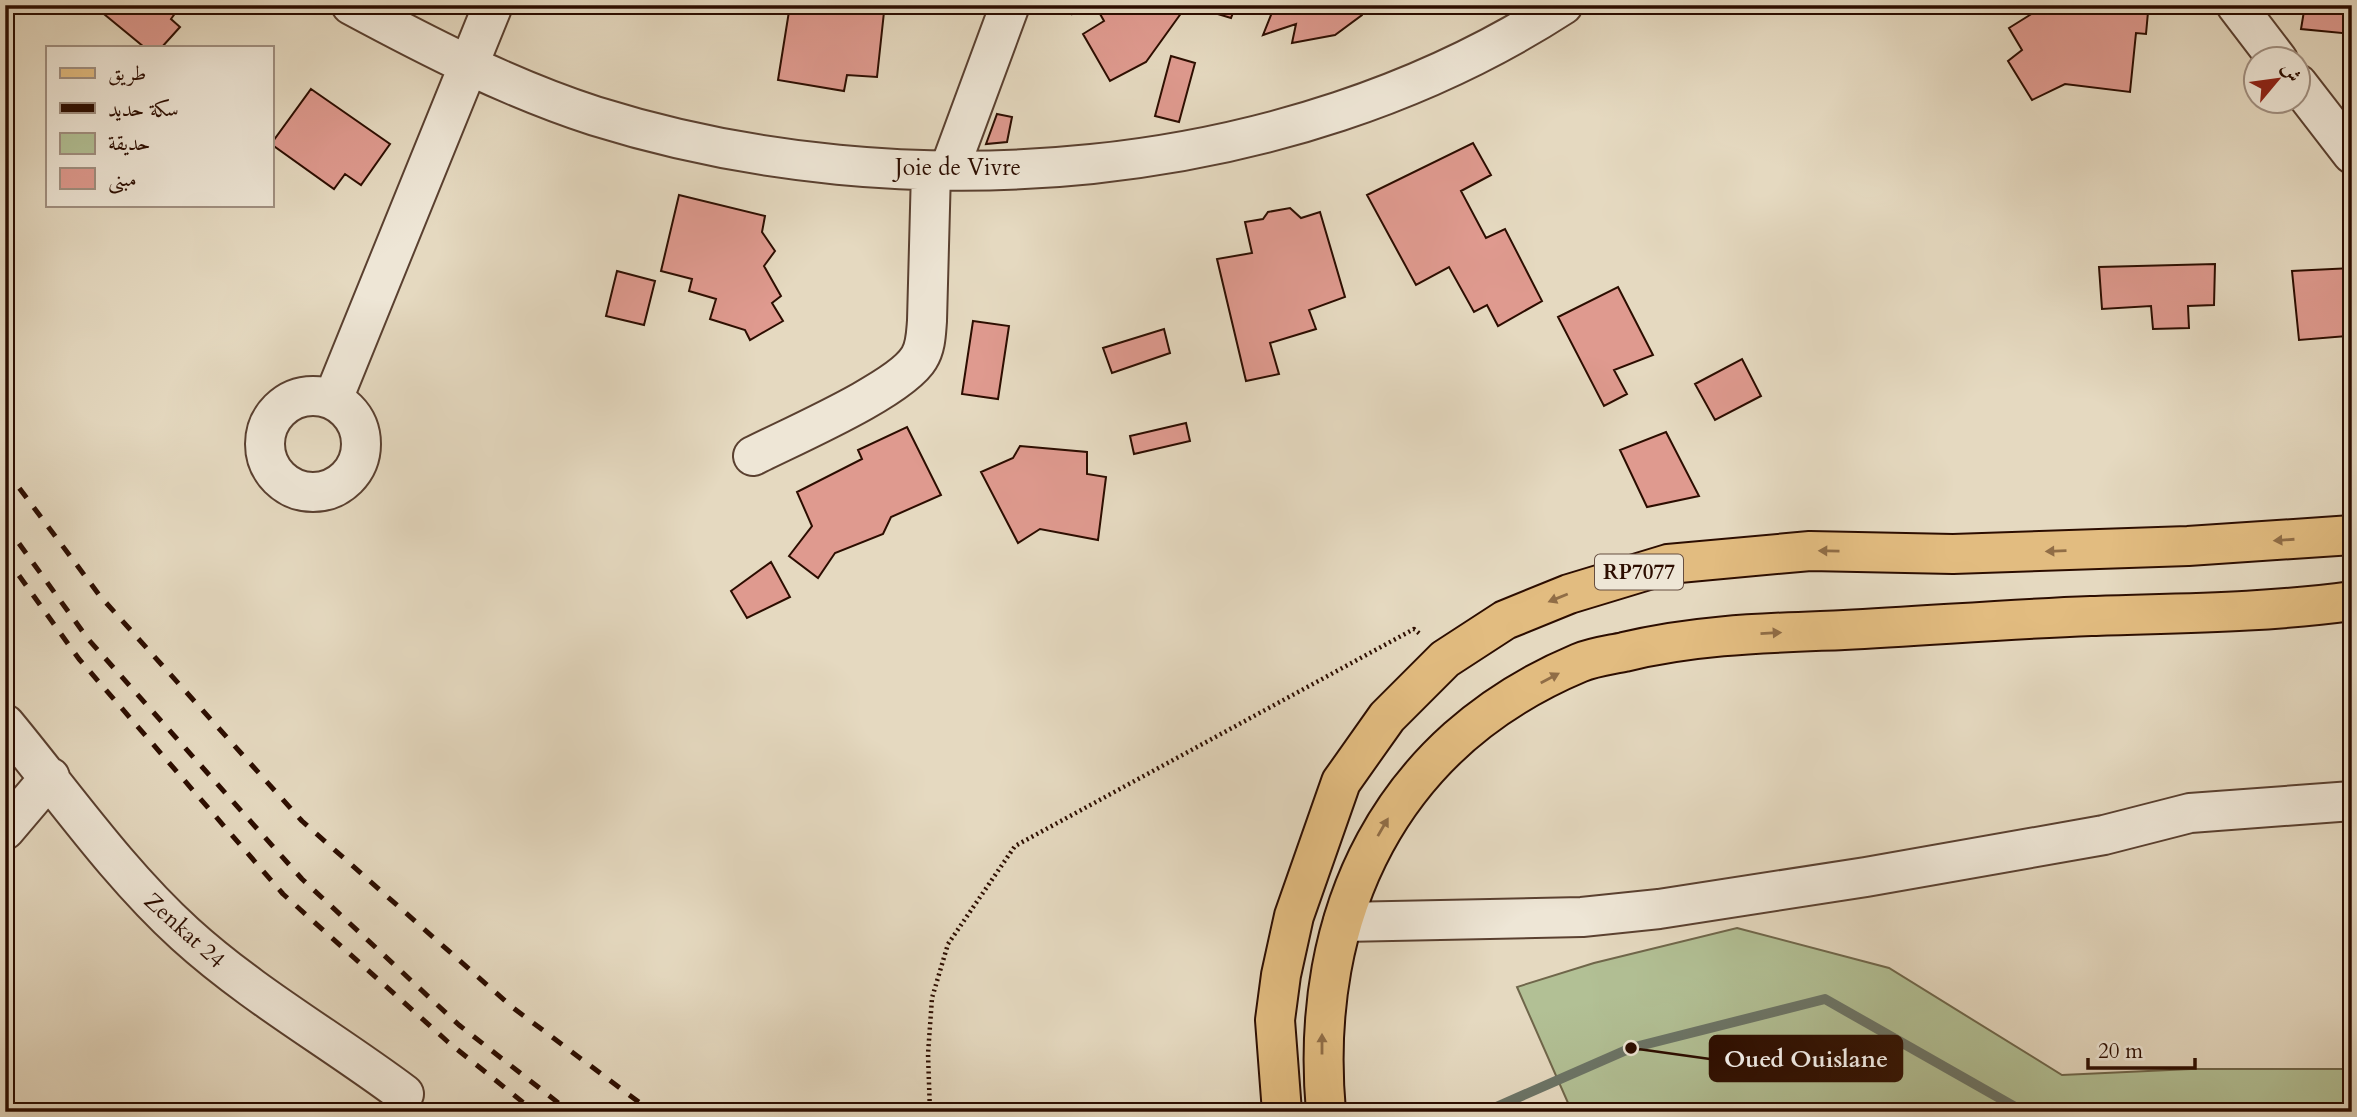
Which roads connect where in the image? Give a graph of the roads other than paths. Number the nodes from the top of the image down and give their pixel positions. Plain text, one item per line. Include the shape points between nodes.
1 (351, 5) edge
2 (493, 5) edge
3 (1010, 5) edge
4 (1563, 5) edge
5 (2236, 5) edge
6 (2267, 46) edge
7 (468, 64) junction
8 (2312, 103) edge
9 (2352, 154) edge
10 (940, 171) junction
11 (334, 399) dead end
12 (753, 456) dead end
13 (2352, 535) edge
14 (2352, 601) edge
15 (5, 724) edge
16 (50, 777) junction
17 (2352, 801) edge
18 (5, 830) edge
19 (1343, 922) junction
20 (404, 1094) dead end
21 (1283, 1112) edge
22 (1326, 1112) edge

1 - 7 street, Joie de Vivre
2 - 7 street
3 - 10 street
4 - 10 street, Joie de Vivre via 1479,53 1367,104 1273,130 1148,157
5 - 6 street
7 - 10 street, Joie de Vivre via 594,115 689,141 781,158
7 - 11 street
8 - 9 street
10 - 12 street via 928,321 919,359 898,379
13 -> 21 main road, RP7077 via 1953,554 1810,551 1668,564 1569,594 1505,620 1445,659 1387,717 1341,782 1294,916 1281,975 1275,1020
19 -> 14 main road via 1373,844 1396,805 1454,739 1495,707 1581,662 1694,638 2038,618 2283,610
15 - 16 street, Zenkat 24
16 - 18 street
16 - 20 street, Zenkat 24 via 145,895 185,934
17 - 19 street via 2190,813 2104,835 1659,909 1582,917
22 -> 19 main road via 1322,1072 1326,991

